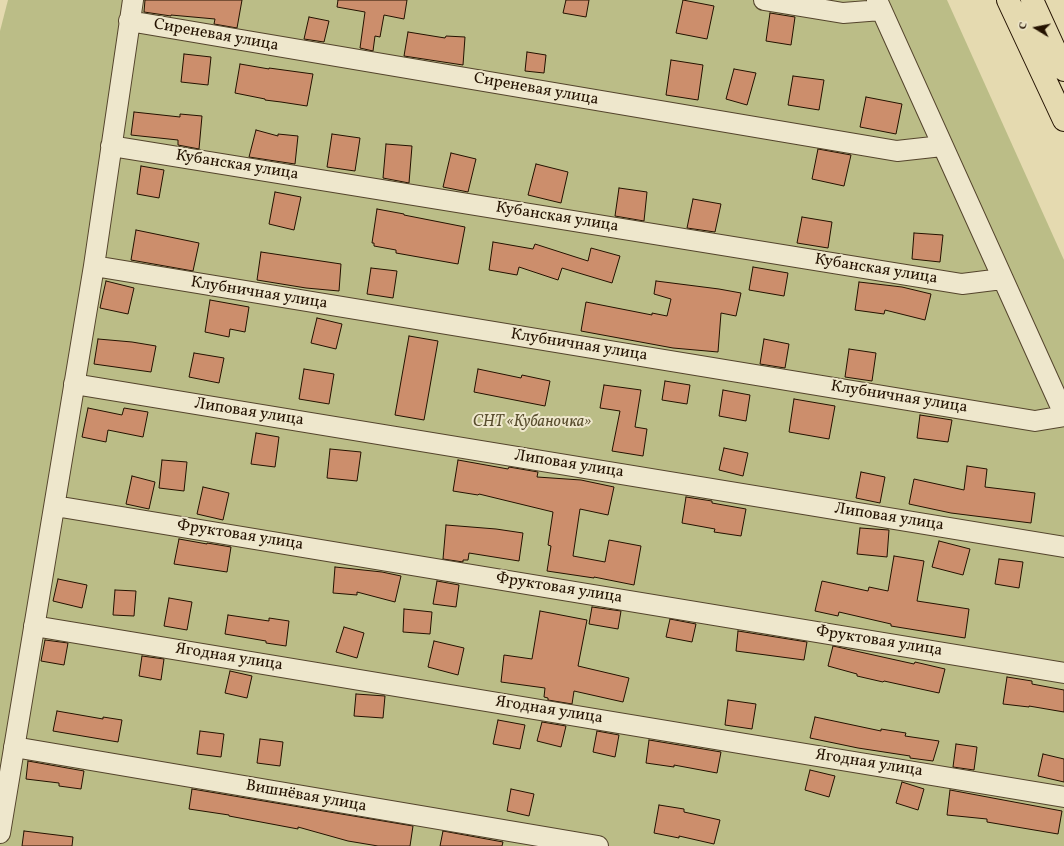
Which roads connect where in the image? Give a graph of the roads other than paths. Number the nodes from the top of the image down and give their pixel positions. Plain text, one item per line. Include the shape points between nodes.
1 (133, 0) edge
2 (764, 0) edge
3 (1008, 0) edge
4 (1032, 0) edge
5 (879, 5) edge
6 (129, 21) junction
7 (1064, 70) edge
8 (1064, 120) edge
9 (111, 146) junction
10 (942, 146) junction
11 (94, 266) junction
12 (1002, 278) junction
13 (74, 384) junction
14 (1064, 415) edge
15 (55, 506) junction
16 (1064, 547) edge
17 (34, 626) junction
18 (1064, 673) edge
19 (14, 748) junction
20 (1064, 797) edge
21 (0, 833) edge
22 (598, 846) edge

1 - 6 street
2 - 5 street via 843,13
3 - 8 highway
4 - 7 highway
5 - 10 street
6 - 9 street
6 - 10 street, Сиреневая улица via 897,151
9 - 11 street
9 - 12 street, Кубанская улица via 962,284
10 - 12 street
11 - 13 street
11 - 14 street, Клубничная улица via 1034,421
12 - 14 street
13 - 15 street
13 - 16 street, Липовая улица
15 - 17 street
15 - 18 street, Фруктовая улица
17 - 19 street
17 - 20 street, Ягодная улица
19 - 21 street
19 - 22 street, Вишнёвая улица

